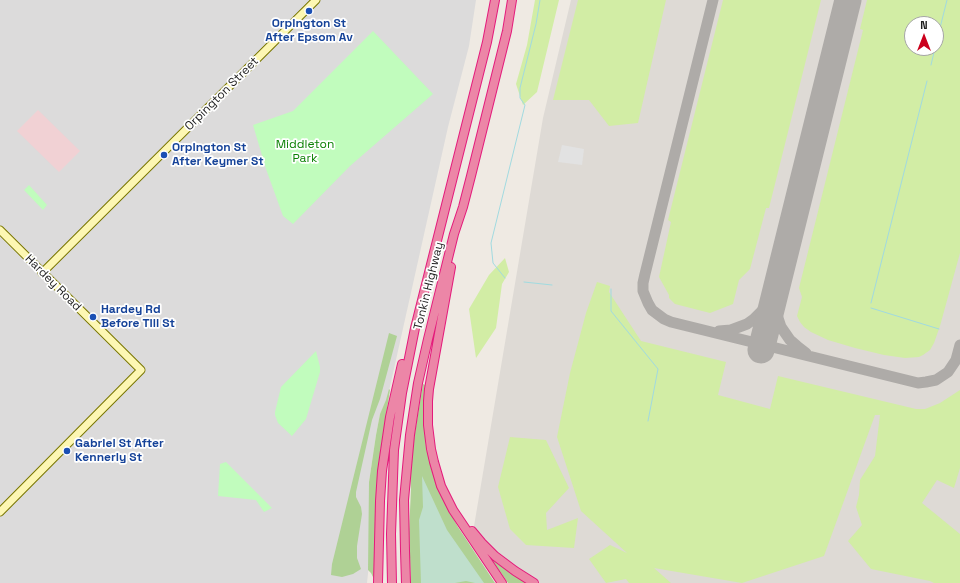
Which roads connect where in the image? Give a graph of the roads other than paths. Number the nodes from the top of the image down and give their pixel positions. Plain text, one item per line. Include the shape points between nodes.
1 (316, 0) edge
2 (494, 0) edge
3 (512, 0) edge
4 (463, 207) junction
5 (0, 230) edge
6 (42, 273) junction
7 (415, 328) junction
8 (394, 450) junction
9 (441, 486) junction
10 (0, 512) edge
11 (378, 583) edge
12 (387, 583) edge
13 (392, 583) edge
14 (406, 583) edge
15 (502, 583) edge
16 (534, 583) edge

1 - 6 street, Orpington Street
2 - 7 highway, Tonkin Highway via 487,42
3 - 4 highway, Tonkin Highway via 507,31
4 - 9 highway via 428,401 431,449
4 - 14 highway, Tonkin Highway via 428,339 410,435 404,500
5 - 6 street, Hardey Road
6 - 10 street, Hardey Road via 141,370
7 - 8 highway, Tonkin Highway
7 - 11 highway via 403,360 384,454
8 - 12 highway via 387,516
8 - 13 highway, Tonkin Highway via 390,534
9 - 15 highway via 460,521
9 - 16 highway via 485,546

